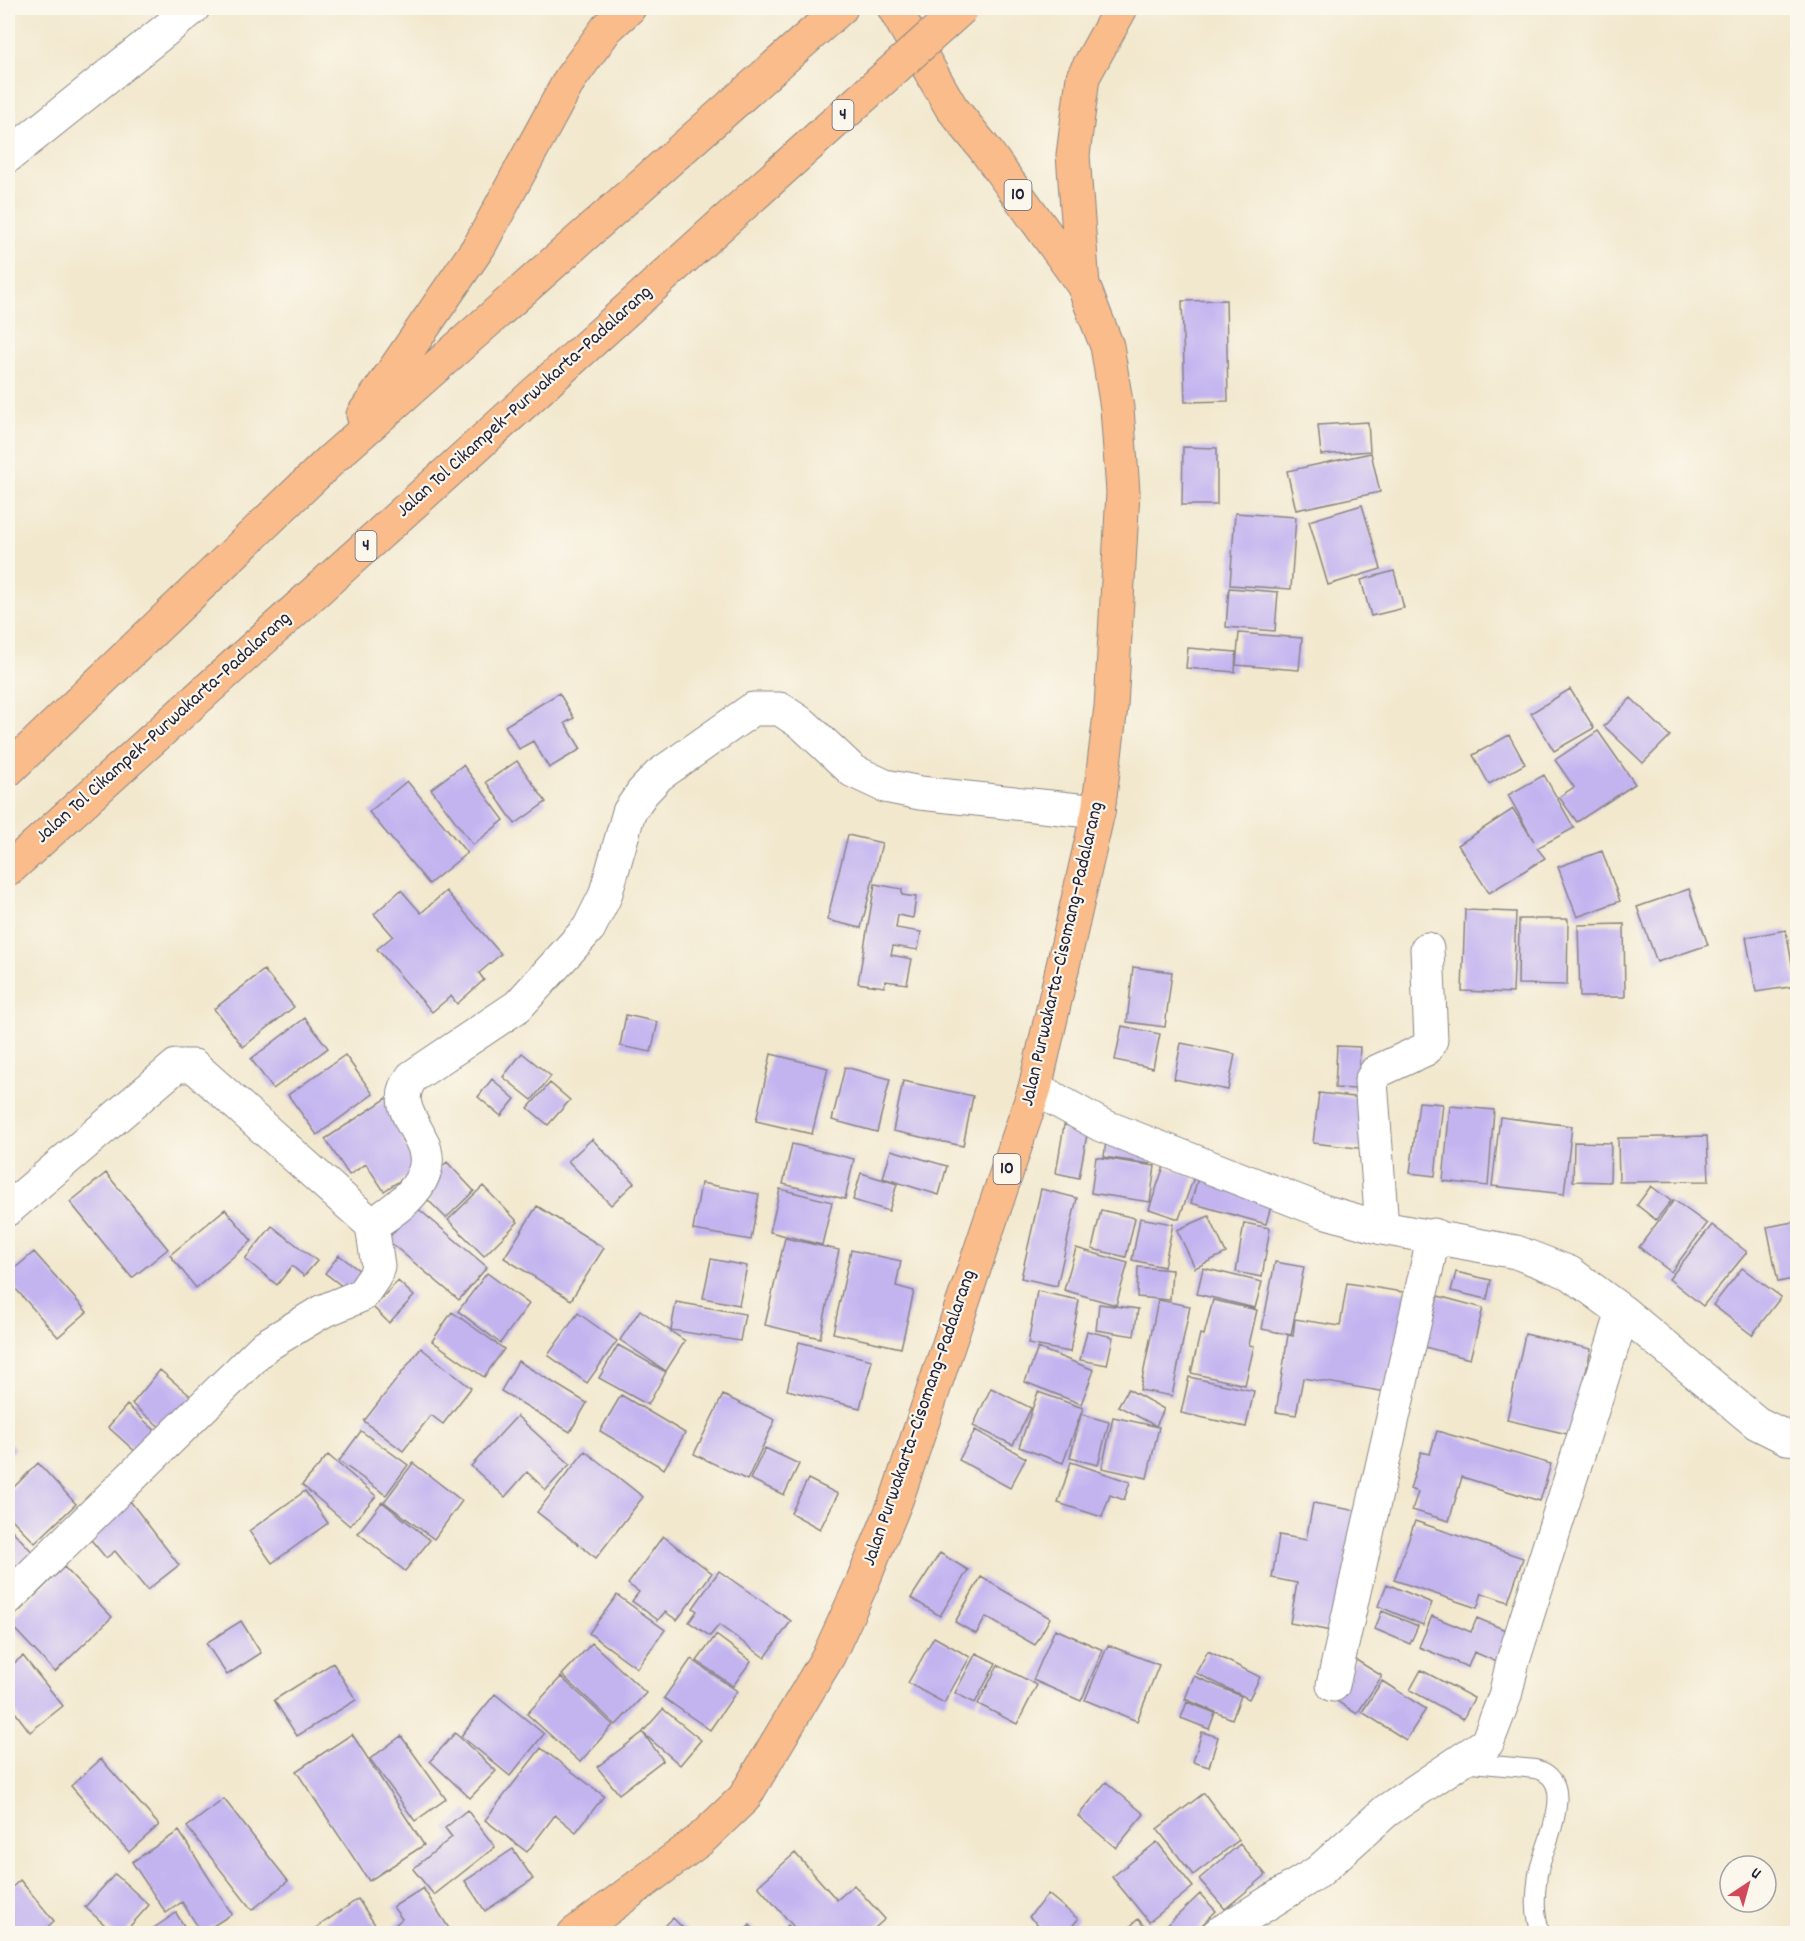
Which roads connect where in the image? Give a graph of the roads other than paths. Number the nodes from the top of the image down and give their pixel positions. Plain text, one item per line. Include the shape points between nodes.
1 (193, 8) edge
2 (629, 8) edge
3 (841, 8) edge
4 (894, 8) edge
5 (963, 8) edge
6 (1121, 8) edge
7 (8, 156) edge
8 (1083, 285) junction
9 (333, 459) junction
10 (8, 770) edge
11 (1098, 812) junction
12 (8, 870) edge
13 (1427, 949) dead end
14 (1035, 1088) junction
15 (8, 1209) edge
16 (372, 1225) junction
17 (1382, 1228) junction
18 (1434, 1235) junction
19 (1623, 1312) junction
20 (1797, 1439) edge
21 (8, 1599) edge
22 (1333, 1685) dead end
23 (1461, 1762) junction
24 (574, 1934) edge
25 (1218, 1934) edge
26 (1541, 1934) edge

1 - 7 street
2 - 9 highway via 607,28 570,79 480,245
3 - 9 highway
4 - 8 highway, Jalan Purwakarta–Cisomang–Padalarang / 10 via 951,107
5 - 12 highway, Jalan Tol Cikampek–Purwakarta–Padalarang / 4, bridge
6 - 8 highway via 1083,77 1073,155
8 - 11 highway, Jalan Purwakarta–Cisomang–Padalarang / 10 via 1107,346 1123,492 1111,707
9 - 10 highway
11 - 14 highway, Jalan Purwakarta–Cisomang–Padalarang / 10
11 - 16 street via 885,786 853,771 804,725 780,710 753,709 659,775 642,793 629,812 605,896 589,928 518,1006 412,1077 404,1087 403,1102 426,1151 425,1172 405,1202
13 - 17 street via 1431,1040 1426,1049 1376,1072 1371,1081
14 - 17 street via 1101,1125 1314,1208
14 - 24 highway, Jalan Purwakarta–Cisomang–Padalarang / 10 via 897,1498 829,1655 744,1798 691,1847
15 - 16 street via 176,1066 194,1066
16 - 21 street via 378,1266 362,1294 321,1312 265,1346
17 - 18 street
18 - 19 street via 1516,1252 1570,1274
18 - 22 street
19 - 20 street via 1757,1423
19 - 23 street via 1505,1695 1487,1743
23 - 25 street via 1386,1811 1318,1872
23 - 26 lane via 1546,1771 1554,1780 1558,1811 1539,1872 1534,1911

